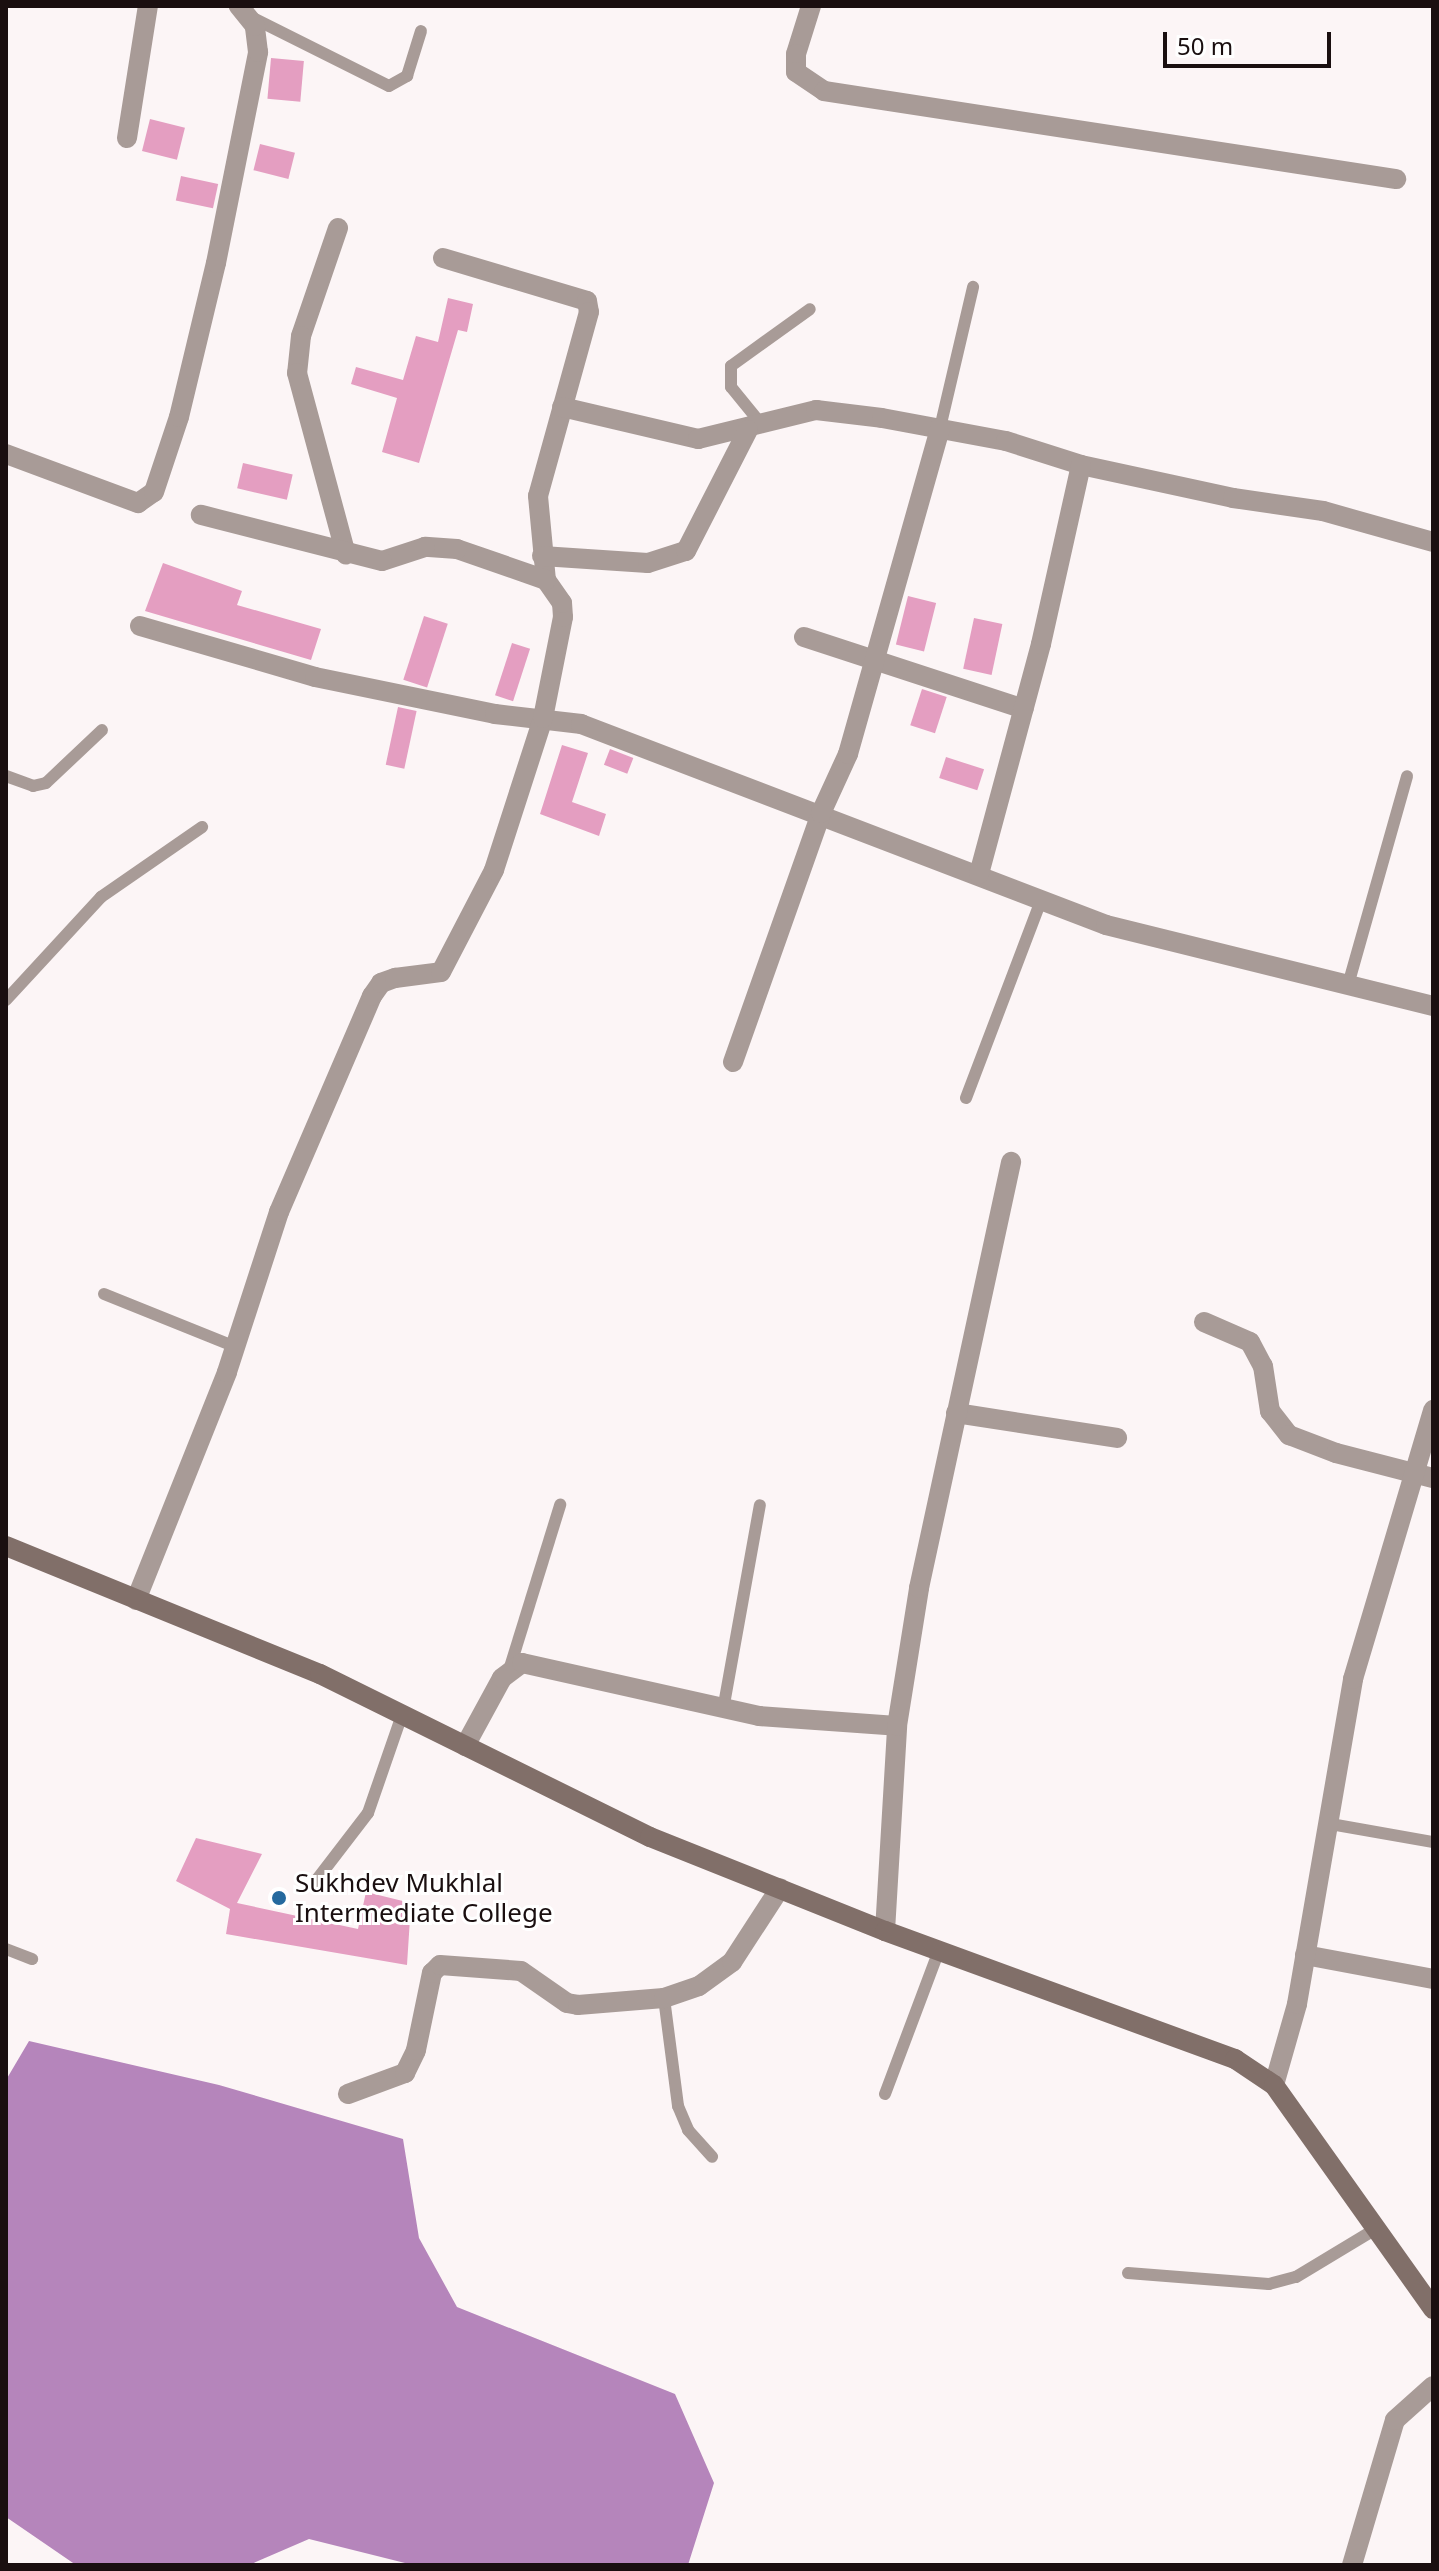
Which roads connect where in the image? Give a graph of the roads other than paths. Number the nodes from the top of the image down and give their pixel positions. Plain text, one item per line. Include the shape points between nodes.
1 (148, 6) edge
2 (811, 6) edge
3 (244, 11) edge
4 (421, 31) dead end
5 (127, 138) dead end
6 (1396, 179) dead end
7 (338, 228) dead end
8 (443, 258) dead end
9 (973, 287) dead end
10 (810, 309) dead end
11 (562, 407) junction
12 (755, 428) junction
13 (940, 428) junction
14 (6, 454) edge
15 (1081, 465) junction
16 (201, 515) dead end
17 (1433, 542) edge
18 (346, 554) junction
19 (542, 556) junction
20 (546, 580) junction
21 (140, 626) dead end
22 (804, 637) dead end
23 (872, 658) junction
24 (1024, 709) junction
25 (543, 718) junction
26 (102, 730) dead end
27 (6, 776) edge
28 (1407, 776) dead end
29 (821, 813) junction
30 (202, 827) dead end
31 (979, 874) junction
32 (1041, 901) junction
33 (1348, 985) junction
34 (6, 1000) edge
35 (1433, 1006) edge
36 (733, 1062) dead end
37 (966, 1098) dead end
38 (1011, 1162) dead end
39 (104, 1294) dead end
40 (1204, 1322) dead end
41 (236, 1347) junction
42 (1433, 1410) edge
43 (956, 1413) junction
44 (1117, 1438) dead end
45 (1424, 1475) edge
46 (560, 1505) dead end
47 (760, 1505) dead end
48 (6, 1546) edge
49 (136, 1600) junction
50 (510, 1667) junction
51 (723, 1710) junction
52 (403, 1712) junction
53 (897, 1726) junction
54 (465, 1746) junction
55 (1325, 1823) junction
56 (1433, 1842) edge
57 (315, 1882) dead end
58 (780, 1888) junction
59 (885, 1931) junction
60 (6, 1949) edge
61 (939, 1950) junction
62 (1305, 1955) junction
63 (32, 1959) dead end
64 (1433, 1979) edge
65 (664, 1998) junction
66 (1274, 2085) junction
67 (348, 2094) dead end
68 (885, 2094) dead end
69 (712, 2157) dead end
70 (1374, 2230) junction
71 (1128, 2273) dead end
72 (1433, 2309) edge
73 (1433, 2386) edge
74 (1352, 2565) edge

1 - 5 street
2 - 6 street via 796,72 824,91
3 - 4 lane via 389,86 407,76
3 - 14 street via 259,38 258,52 179,417 154,492 138,503
7 - 18 street via 301,336 297,373
8 - 11 street via 587,301 589,312
9 - 13 lane
10 - 12 lane via 731,366 731,387
11 - 12 street via 698,439
11 - 19 street via 538,496
12 - 13 street via 816,410
12 - 19 street via 686,551 648,563
13 - 15 street via 1006,441
13 - 23 street
15 - 17 street via 1323,511
15 - 24 street
16 - 18 street
18 - 20 street via 382,561 442,546
19 - 20 street
20 - 25 street via 562,603 563,617
21 - 25 street via 315,677 495,714
22 - 23 street
23 - 24 street
23 - 29 street via 848,754
24 - 31 street
25 - 29 street via 581,724
25 - 41 street via 504,845 451,959 441,972 381,983 372,996 279,1212
26 - 27 lane via 46,783 33,786
28 - 33 lane
29 - 31 street
29 - 36 street
30 - 34 lane via 101,897
31 - 32 street
32 - 33 street via 1147,937
32 - 37 lane
33 - 35 street
38 - 43 street
39 - 41 lane
40 - 45 street via 1250,1342 1263,1366 1270,1411 1289,1435
41 - 49 street
42 - 45 street
43 - 44 street
43 - 53 street
45 - 55 street via 1353,1679
46 - 50 lane
47 - 51 lane
48 - 49 main road
49 - 52 main road
50 - 51 street via 536,1664
50 - 54 street
51 - 53 street
52 - 54 main road
52 - 57 lane via 368,1813
53 - 59 street
54 - 58 main road via 605,1818
55 - 56 lane
55 - 62 street
58 - 59 main road
58 - 65 street via 732,1962 699,1986
59 - 61 main road
60 - 63 lane
61 - 66 main road via 1235,2059
61 - 68 lane
62 - 64 street
62 - 66 street via 1288,2044
65 - 67 street via 578,2005 521,1971 440,1965 432,1973 416,2050 405,2073
65 - 69 lane via 678,2106 688,2130
66 - 70 main road
70 - 71 lane via 1296,2277 1269,2284
70 - 72 main road
73 - 74 street via 1395,2420

